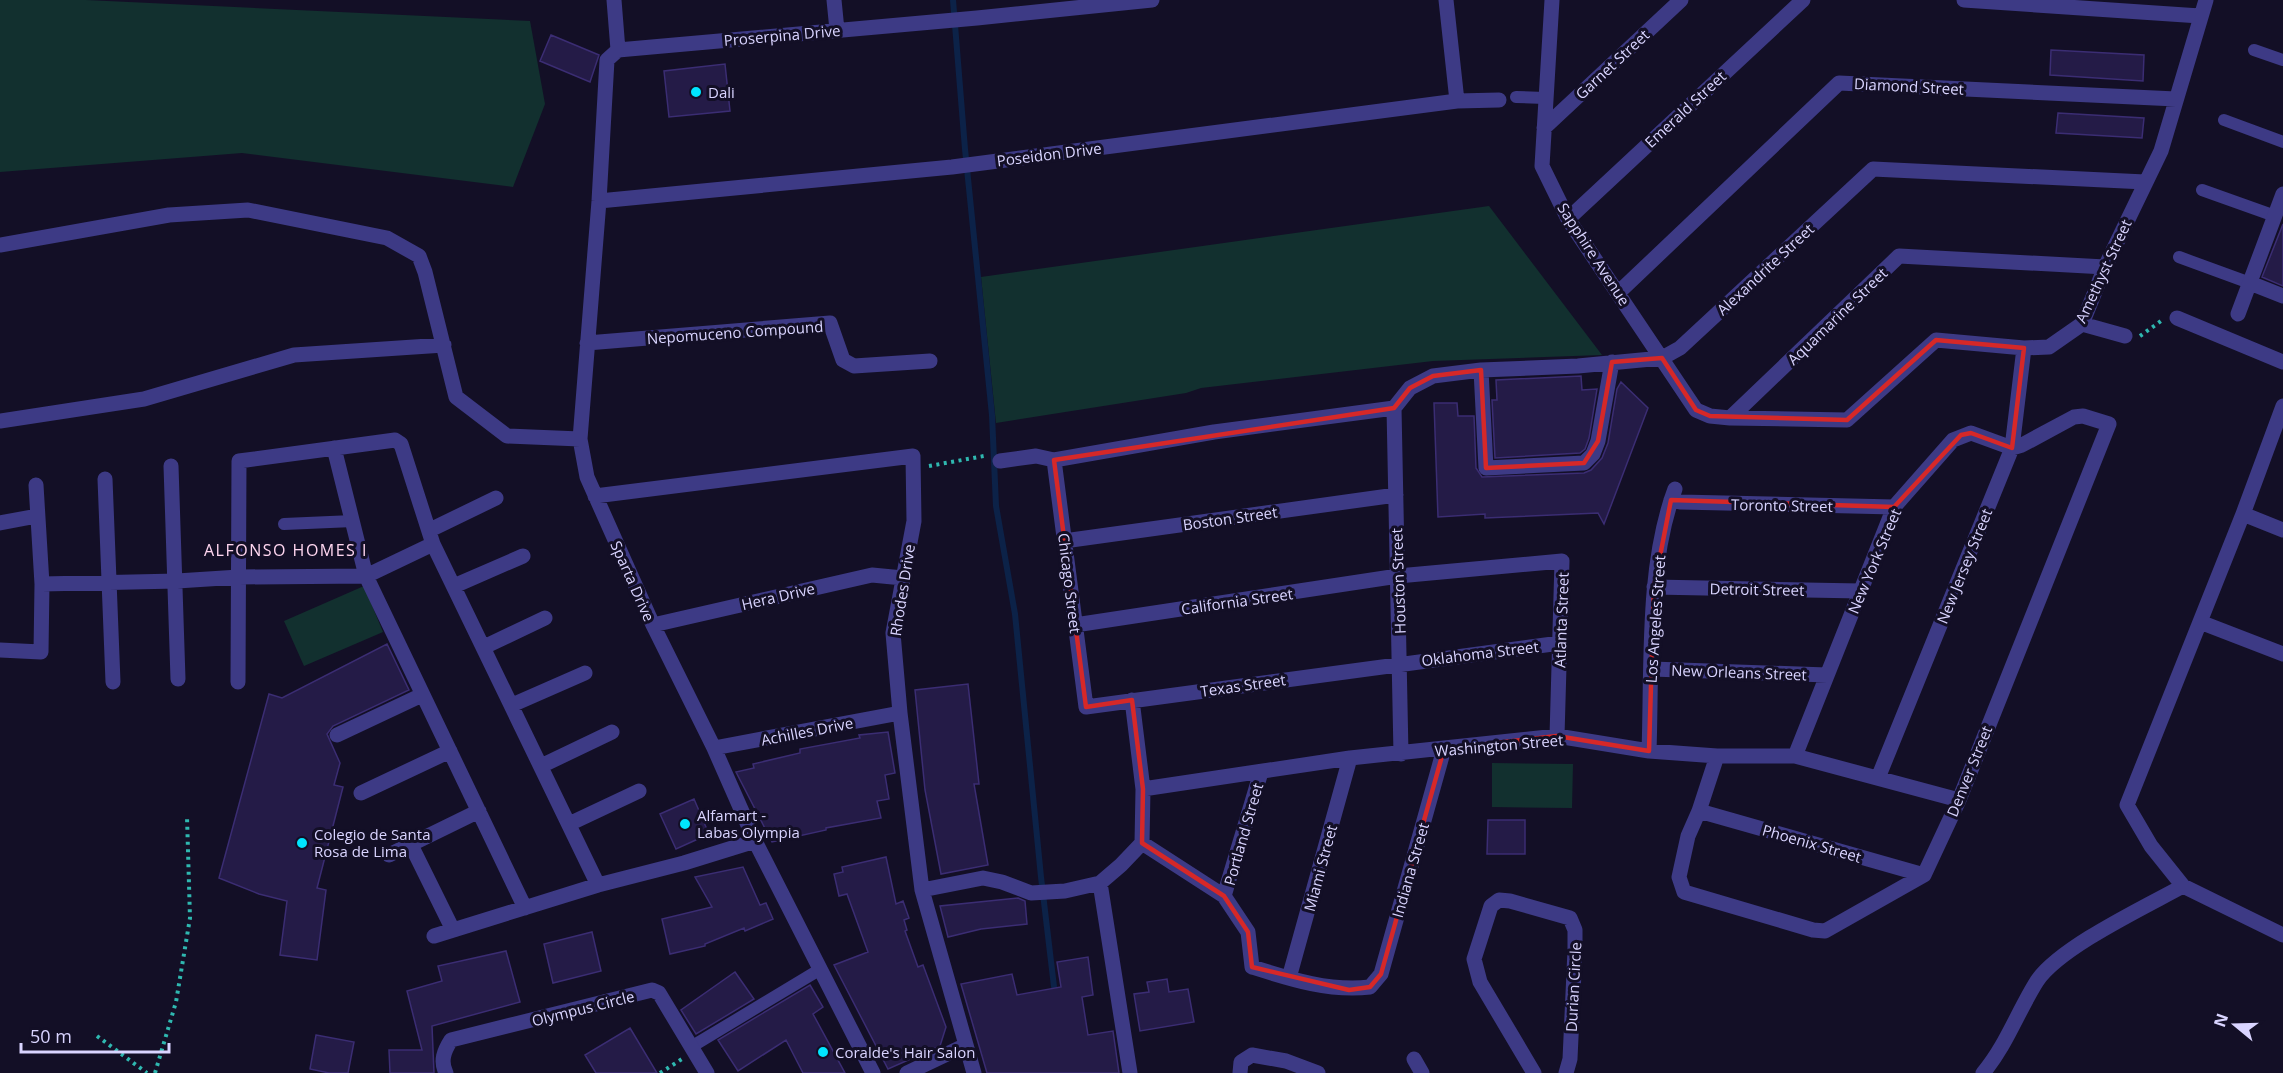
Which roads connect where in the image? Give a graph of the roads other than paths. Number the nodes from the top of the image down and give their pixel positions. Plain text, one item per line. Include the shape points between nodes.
1 (614, 0) edge
2 (834, 0) edge
3 (990, 0) edge
4 (1152, 0) edge
5 (1446, 0) edge
6 (1681, 0) edge
7 (1803, 0) edge
8 (1964, 0) edge
9 (2206, 0) edge
10 (1553, 1) edge
11 (2028, 2) edge
12 (2116, 5) edge
13 (2200, 16) junction
14 (985, 17) junction
15 (837, 30) junction
16 (618, 50) junction
17 (2254, 50) dead end
18 (2283, 60) edge
19 (1516, 97) dead end
20 (1545, 98) junction
21 (2176, 99) junction
22 (1499, 100) dead end
23 (1457, 101) junction
24 (2224, 120) dead end
25 (1544, 128) junction
26 (2283, 142) edge
27 (2145, 182) junction
28 (2202, 190) dead end
29 (2283, 194) edge
30 (599, 201) junction
31 (2275, 216) junction
32 (1568, 219) junction
33 (0, 245) edge
34 (2179, 257) dead end
35 (2105, 267) junction
36 (2250, 284) junction
37 (1618, 293) junction
38 (2283, 296) edge
39 (2238, 314) dead end
40 (2177, 318) road end
41 (2082, 324) junction
42 (2125, 336) road end
43 (587, 343) junction
44 (444, 345) junction
45 (2024, 348) junction
46 (1662, 358) junction
47 (930, 360) dead end
48 (1612, 362) junction
49 (2283, 362) edge
50 (1481, 370) junction
51 (2283, 406) edge
52 (1394, 408) junction
53 (1730, 418) junction
54 (0, 421) edge
55 (580, 439) junction
56 (334, 448) junction
57 (2012, 448) junction
58 (995, 458) road end
59 (1054, 460) junction
60 (171, 466) dead end
61 (105, 479) dead end
62 (36, 485) dead end
63 (1396, 495) junction
64 (1673, 495) joint
65 (595, 496) junction
66 (496, 498) dead end
67 (1894, 507) junction
68 (2243, 514) junction
69 (37, 516) junction
70 (352, 521) junction
71 (0, 523) edge
72 (284, 524) dead end
73 (2283, 530) edge
74 (431, 537) junction
75 (1064, 541) junction
76 (523, 556) dead end
77 (366, 576) junction
78 (1398, 576) junction
79 (239, 577) junction
80 (903, 578) junction
81 (177, 581) junction
82 (109, 582) junction
83 (42, 584) junction
84 (454, 586) junction
85 (1654, 587) junction
86 (1861, 591) junction
87 (544, 618) dead end
88 (2200, 622) junction
89 (653, 625) junction
90 (1075, 625) junction
91 (1560, 643) junction
92 (484, 647) junction
93 (0, 650) edge
94 (2283, 654) edge
95 (1400, 663) junction
96 (1652, 669) junction
97 (585, 673) dead end
98 (1827, 675) junction
99 (178, 679) dead end
100 (113, 682) dead end
101 (238, 682) dead end
102 (422, 695) junction
103 (1132, 700) junction
104 (512, 705) junction
105 (1086, 707) joint
106 (900, 713) junction
107 (612, 732) dead end
108 (337, 735) dead end
109 (1557, 736) junction
110 (714, 748) junction
111 (1444, 749) junction
112 (450, 751) junction
113 (1649, 751) junction
114 (1401, 754) junction
115 (1717, 756) junction
116 (1795, 756) junction
117 (1350, 759) junction
118 (541, 765) junction
119 (1261, 772) junction
120 (1878, 778) junction
121 (1143, 789) junction
122 (639, 791) dead end
123 (361, 793) dead end
124 (1959, 800) junction
125 (479, 811) junction
126 (1699, 811) junction
127 (569, 824) junction
128 (755, 841) junction
129 (1142, 843) junction
130 (411, 844) junction
131 (389, 855) dead end
132 (1924, 875) junction
133 (1100, 883) junction
134 (598, 885) junction
135 (2183, 886) junction
136 (922, 890) junction
137 (1224, 896) junction
138 (525, 909) junction
139 (453, 930) junction
140 (2283, 935) edge
141 (434, 936) dead end
142 (819, 970) junction
143 (1290, 978) junction
144 (966, 1045) junction
145 (692, 1050) junction
146 (1414, 1059) dead end
147 (446, 1073) edge
148 (707, 1073) edge
149 (873, 1073) edge
150 (907, 1073) edge
151 (974, 1073) edge
152 (1130, 1073) edge
153 (1240, 1073) edge
154 (1318, 1073) edge
155 (1422, 1073) edge
156 (1534, 1073) edge
157 (1566, 1073) edge
158 (1983, 1073) edge

1 - 16 street
2 - 15 street
3 - 14 street
4 - 14 street, Proserpina Drive
5 - 23 street
6 - 25 street, Garnet Street
7 - 32 street, Emerald Street
8 - 11 street
9 - 13 street, Amethyst Street
10 - 20 street, Sapphire Avenue
11 - 12 street
12 - 13 street
13 - 21 street, Amethyst Street
14 - 15 street, Proserpina Drive
15 - 16 street, Proserpina Drive
16 - 30 street, Sparta Drive via 607,60
17 - 18 lane
19 - 20 lane
20 - 25 street, Sapphire Avenue
21 - 27 street, Amethyst Street via 2162,151
21 - 37 street, Diamond Street via 1839,83
22 - 23 street, Poseidon Drive
23 - 30 street, Poseidon Drive via 952,167
24 - 26 lane
25 - 32 street, Sapphire Avenue via 1542,166
27 - 35 street, Amethyst Street
27 - 46 street, Alexandrite Street via 1873,169 1680,348
28 - 31 lane
29 - 31 street
30 - 43 street, Sparta Drive
31 - 36 street
32 - 37 street, Sapphire Avenue
33 - 44 street via 169,215 248,210 387,238 419,256
34 - 36 lane
35 - 41 street, Amethyst Street
35 - 53 street, Aquamarine Street via 1899,256
36 - 38 street
36 - 39 street
37 - 46 street, Sapphire Avenue
40 - 49 street
41 - 42 street
41 - 45 street, Amethyst Street via 2049,347
43 - 47 street, Nepomuceno Compound via 830,323 843,360 854,366
43 - 55 street, Sparta Drive
44 - 54 street via 294,355 144,399
44 - 55 street via 456,397 507,436
45 - 53 street, Amethyst Street via 1936,340 1846,420
45 - 57 street, New Jersey Street
46 - 48 street, Alexandrite Street
46 - 53 street, Amethyst Street via 1696,410
48 - 50 street, Alexandrite Street
48 - 50 street via 1598,441 1584,463 1486,468
50 - 52 street, Alexandrite Street via 1433,376 1410,388
51 - 68 street
52 - 59 street via 1214,432
52 - 63 street, Houston Street
55 - 65 street, Sparta Drive
56 - 70 street
56 - 74 street via 395,440 401,444
56 - 79 street via 239,461
57 - 67 street, New York Street via 1971,433 1961,435
57 - 120 street, New Jersey Street
57 - 124 street, Denver Street via 2074,417 2109,424
58 - 59 street via 1036,456
59 - 75 street, Chicago Street
60 - 81 street
61 - 82 street
62 - 69 street
63 - 75 street, Boston Street
63 - 78 street, Houston Street
64 - 67 street, Toronto Street via 1680,502
64 - 85 street, Los Angeles Street via 1663,523
65 - 80 street, Rhodes Drive via 914,456 914,521
65 - 89 street, Sparta Drive
66 - 74 street
67 - 86 street, New York Street
68 - 73 street
68 - 88 street
69 - 71 street
69 - 83 street
70 - 72 lane
70 - 77 street
74 - 77 street
74 - 84 street
75 - 90 street, Chicago Street
76 - 84 street
77 - 79 street
77 - 102 street
78 - 90 street, California Street
78 - 91 street, Atlanta Street via 1562,561
78 - 95 street, Houston Street
79 - 81 street
79 - 101 street
80 - 89 street, Hera Drive via 872,575
80 - 106 street, Rhodes Drive via 893,633
81 - 82 street
81 - 99 street
82 - 83 street
82 - 100 street
83 - 93 street via 40,652
84 - 92 street
85 - 86 street, Detroit Street
85 - 96 street, Los Angeles Street
86 - 98 street, New York Street
87 - 92 street
88 - 94 street
88 - 135 street via 2127,805 2151,846
89 - 110 street, Sparta Drive
90 - 105 street, Chicago Street
91 - 95 street, Oklahoma Street
91 - 109 street, Atlanta Street
92 - 104 street
95 - 103 street, Texas Street
95 - 114 street, Houston Street
96 - 98 street, New Orleans Street
96 - 113 street, Los Angeles Street
97 - 104 street
98 - 116 street, New York Street
102 - 108 street
102 - 112 street
103 - 105 street, Texas Street
103 - 121 street
104 - 118 street
106 - 110 street, Achilles Drive
106 - 136 street, Rhodes Drive
107 - 118 street
109 - 111 street, Washington Street
109 - 113 street, Washington Street
110 - 128 street, Sparta Drive
111 - 114 street, Washington Street
111 - 143 street, Indiana Street via 1381,974 1370,987 1349,990
112 - 123 street
112 - 125 street
113 - 115 street, Washington Street
114 - 117 street, Washington Street
115 - 116 street, Washington Street
115 - 126 street
116 - 120 street, Washington Street
117 - 119 street, Washington Street
117 - 143 street, Miami Street
118 - 127 street
119 - 121 street, Washington Street
119 - 137 street, Portland Street
120 - 124 street, Washington Street
121 - 129 street
122 - 127 street
124 - 132 street, Denver Street
125 - 130 street
125 - 138 street
126 - 132 street, Phoenix Street
126 - 132 street via 1688,836 1679,877 1684,892 1814,930 1825,931
127 - 134 street
128 - 134 street
128 - 142 street, Sparta Drive
129 - 133 street
129 - 137 street
130 - 131 street
130 - 139 street
133 - 136 street via 1030,893 983,879
133 - 152 street
134 - 138 street
135 - 140 street
135 - 158 street via 2082,942 2050,966
136 - 144 street, Rhodes Drive
137 - 143 street via 1248,932 1252,967
138 - 139 street
139 - 141 street
142 - 145 lane
142 - 149 street, Sparta Drive
144 - 150 street
144 - 151 street, Rhodes Drive
145 - 147 street, Olympus Circle via 659,993 652,990 451,1040 442,1065
145 - 148 street, Olympus Circle
146 - 155 street
153 - 154 street via 1241,1062 1252,1055 1286,1061
156 - 157 street, Durian Circle via 1480,982 1474,959 1491,906 1499,900 1570,918 1573,923 1570,1059

